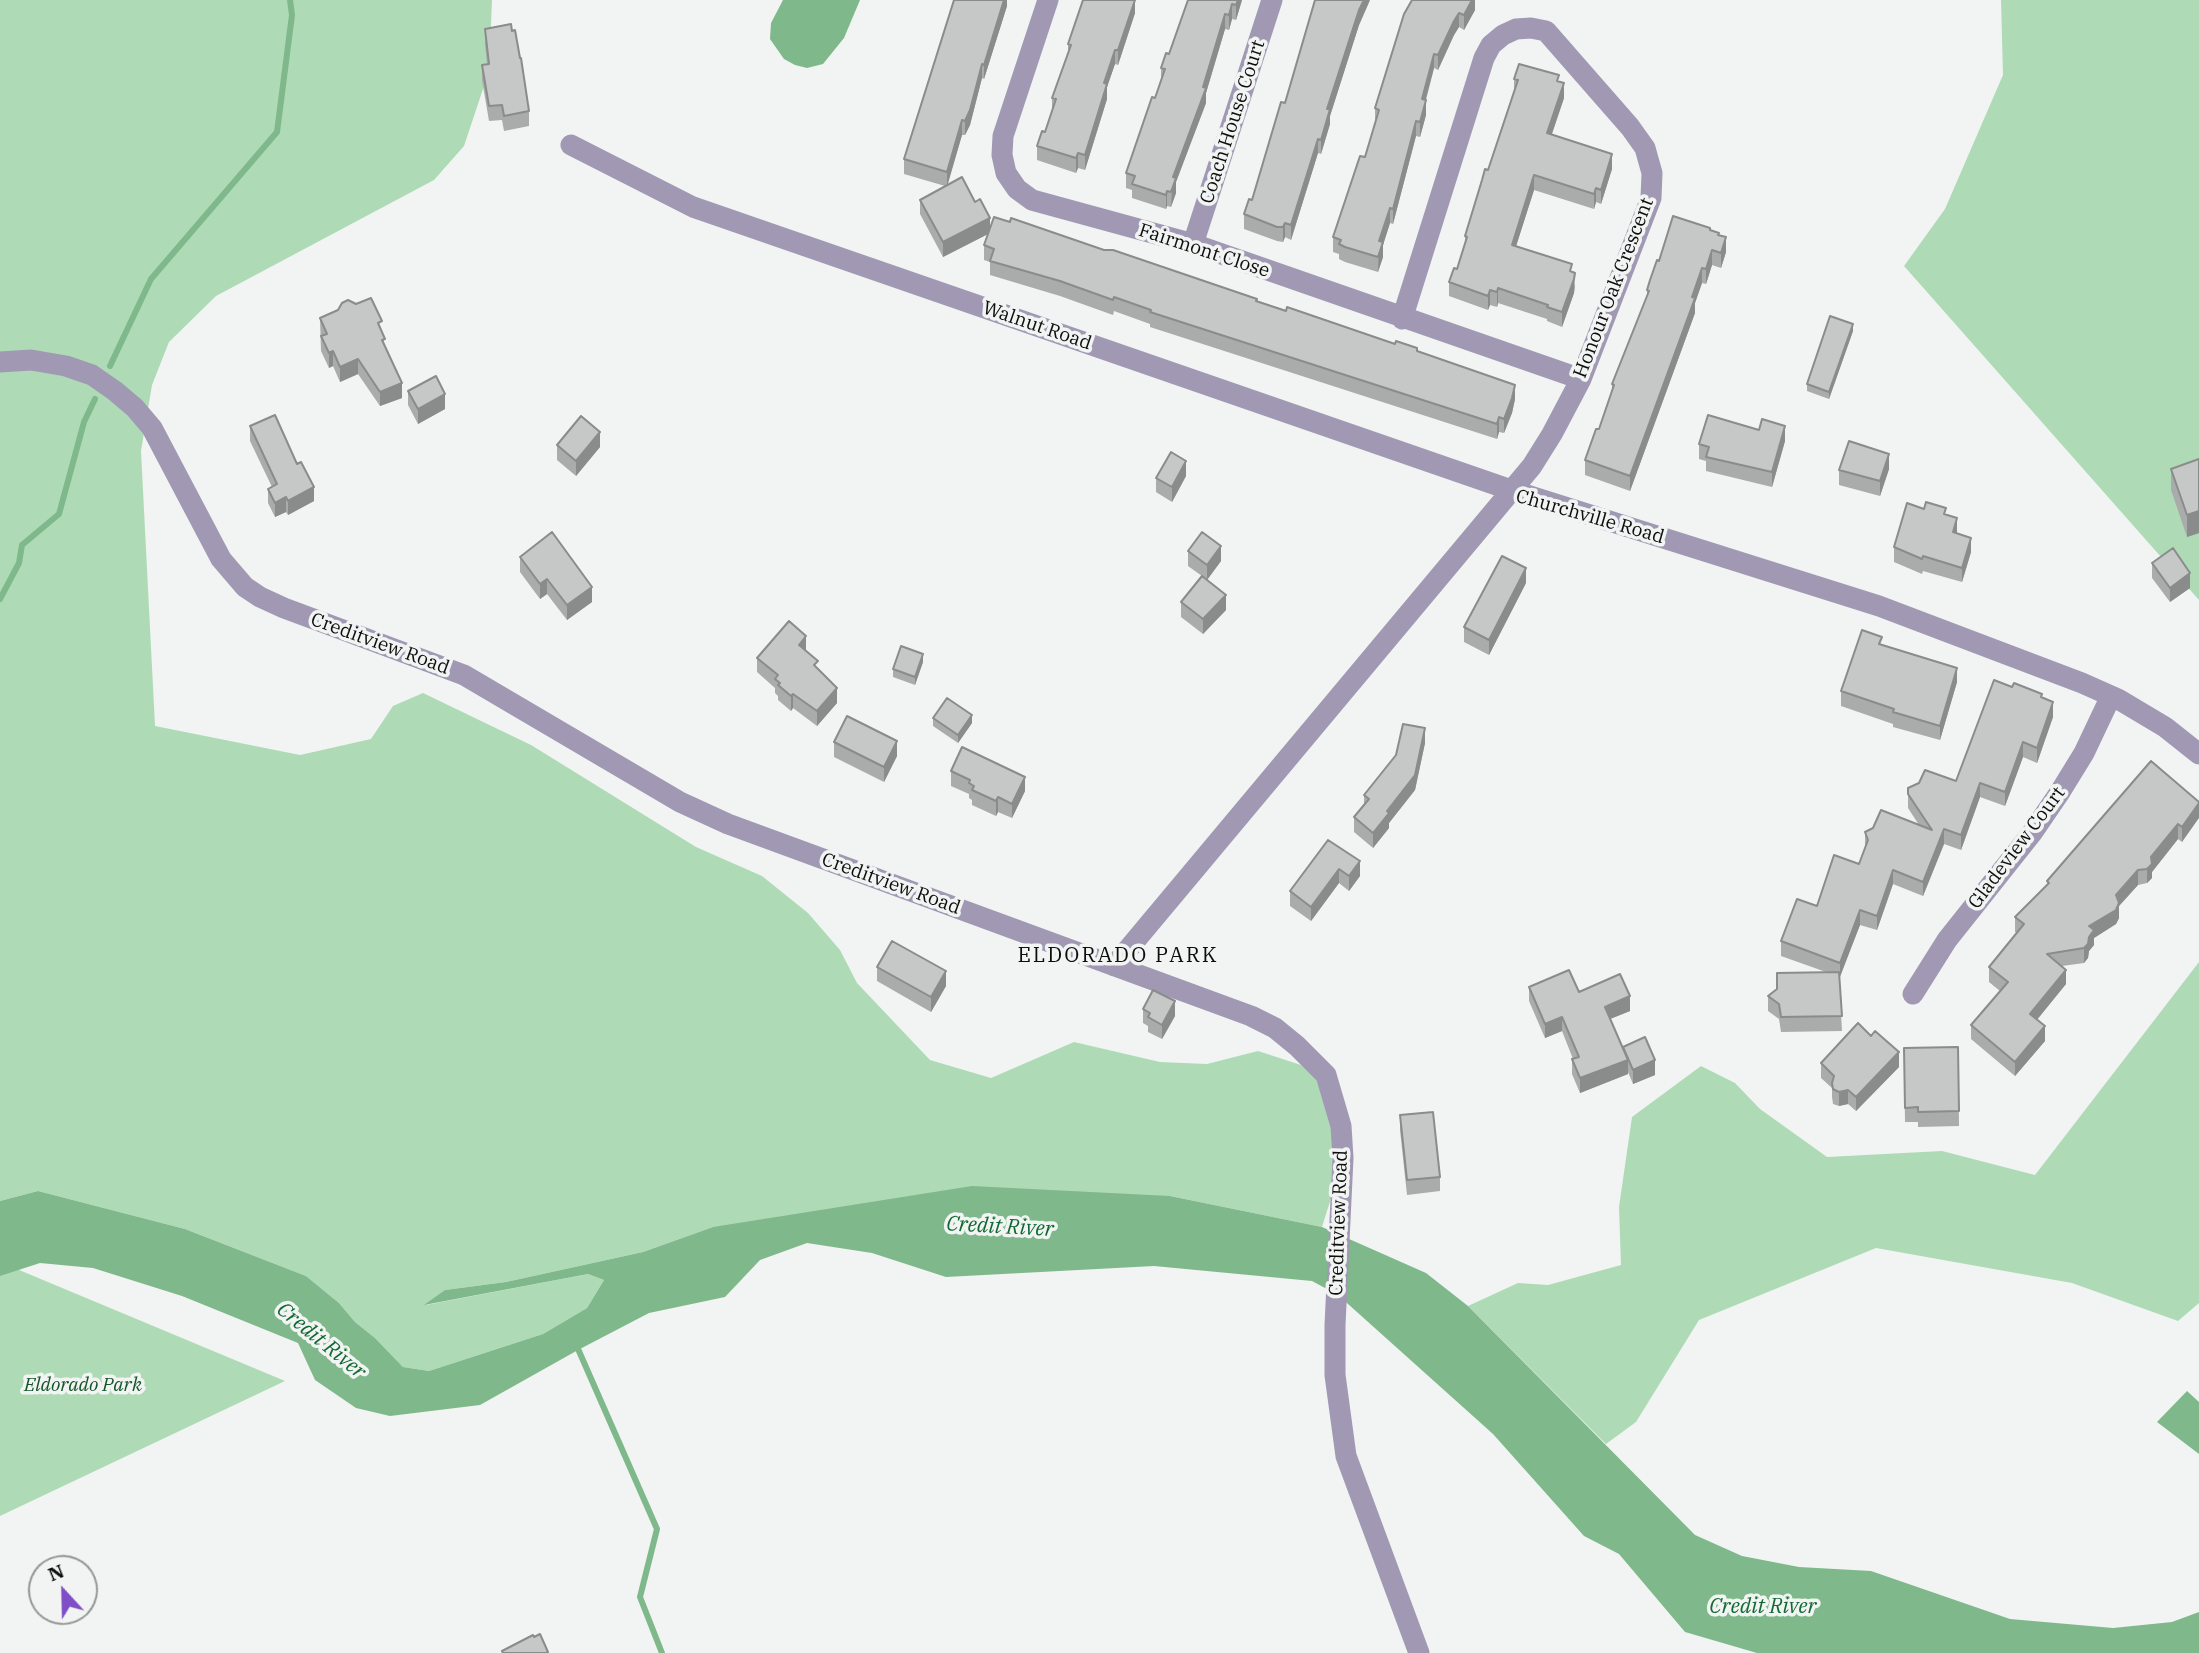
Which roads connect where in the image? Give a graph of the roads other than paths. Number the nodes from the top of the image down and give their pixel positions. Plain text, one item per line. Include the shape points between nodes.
1 (1048, 0) edge
2 (1272, 0) edge
3 (571, 145) dead end
4 (1194, 244) junction
5 (1402, 318) junction
6 (0, 362) edge
7 (1580, 379) junction
8 (1511, 490) junction
9 (2111, 696) junction
10 (2199, 754) edge
11 (1114, 966) junction
12 (1913, 994) dead end
13 (1419, 1653) edge

1 - 4 street, Fairmont Close via 1003,136 1006,173 1032,200
2 - 4 street, Coach House Court
3 - 8 street, Walnut Road via 693,207
4 - 5 street, Fairmont Close
5 - 7 street, Fairmont Close
5 - 7 street, Honour Oak Crescent via 1484,58 1503,35 1516,29 1546,32 1630,127 1645,148 1652,173 1651,198
6 - 11 street, Creditview Road via 31,360 66,366 92,375 135,408 152,428 221,559 260,597 464,674 680,802 728,824
7 - 8 street, Honour Oak Crescent via 1552,434
8 - 9 street, Churchville Road via 1879,606
8 - 11 street, Churchville Road
9 - 10 street, Churchville Road via 2165,727
9 - 12 street, Gladeview Court via 2060,792 1947,940
11 - 13 street, Creditview Road via 1275,1028 1326,1075 1342,1126 1335,1325 1336,1390 1346,1456

